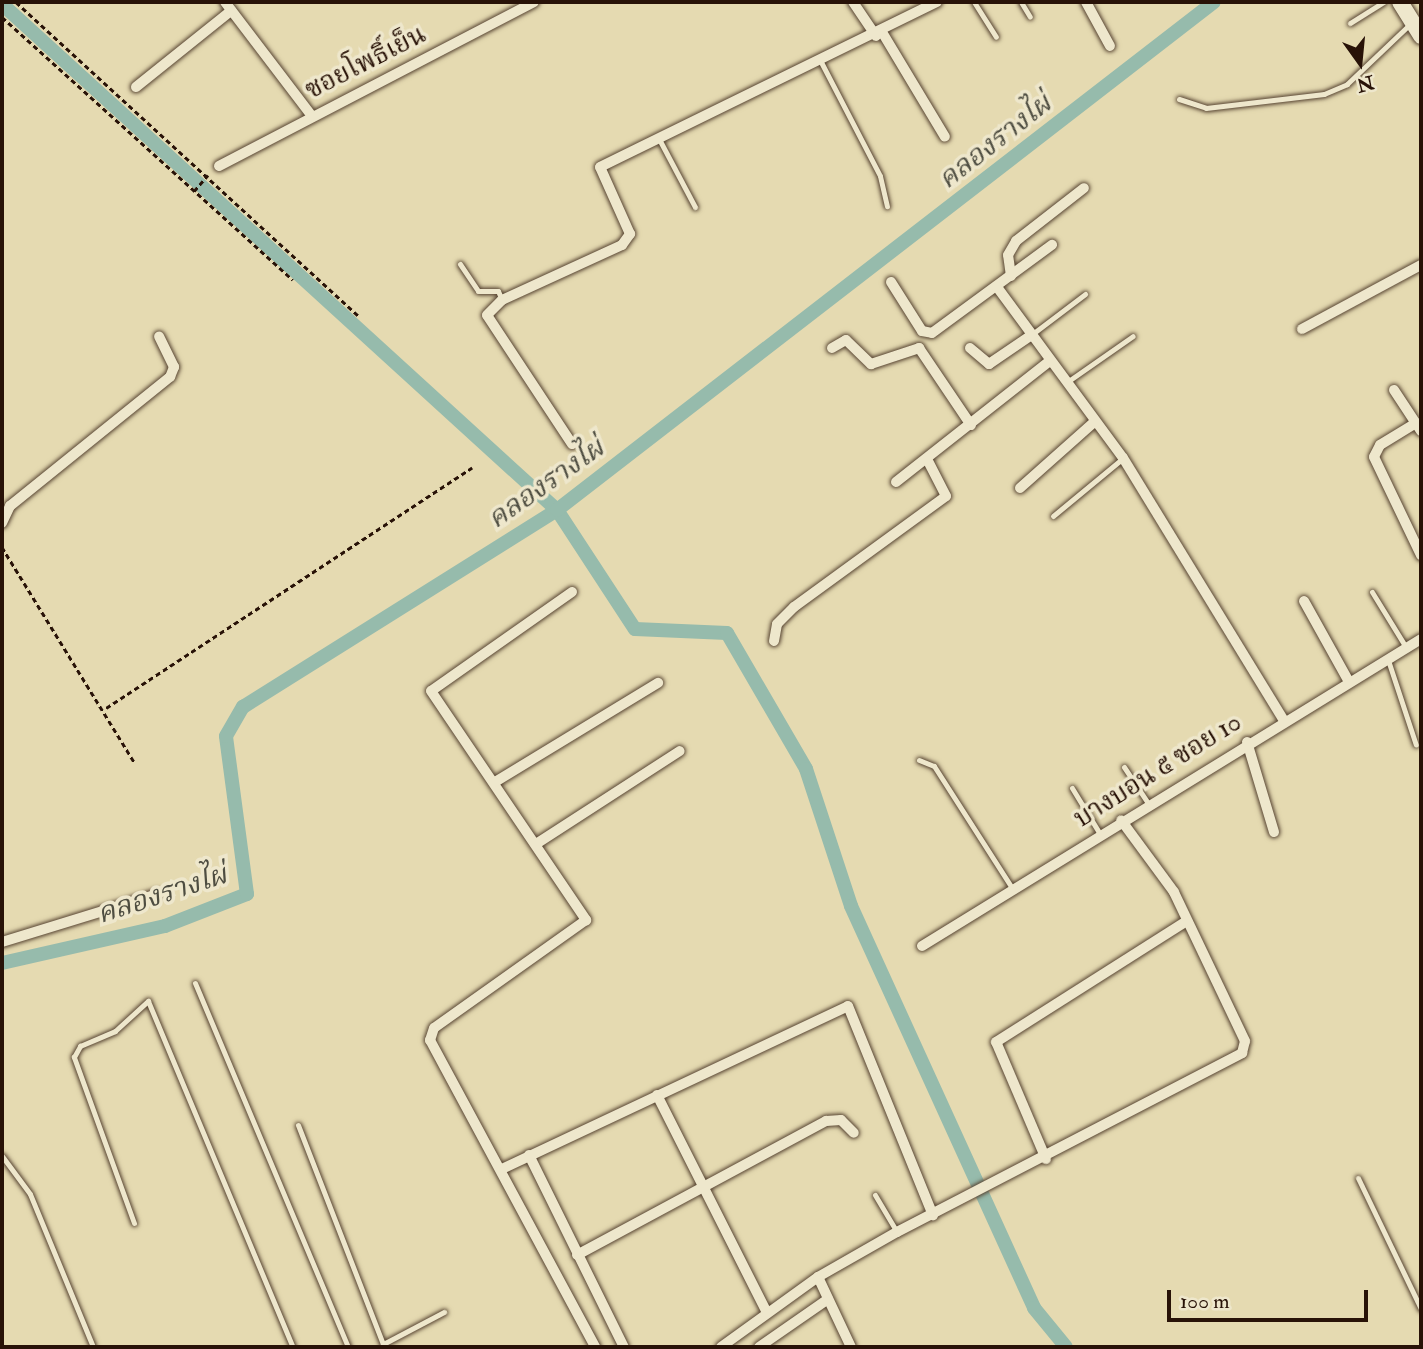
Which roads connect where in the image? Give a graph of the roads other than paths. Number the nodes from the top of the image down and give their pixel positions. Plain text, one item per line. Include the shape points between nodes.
1 (534, 2) edge
2 (853, 2) edge
3 (937, 2) edge
4 (974, 2) edge
5 (1021, 2) edge
6 (1086, 2) edge
7 (1384, 2) edge
8 (1400, 2) edge
9 (228, 6) edge
10 (1030, 17) dead end
11 (1350, 23) dead end
12 (1417, 29) edge
13 (879, 34) junction
14 (996, 37) dead end
15 (1110, 46) dead end
16 (821, 62) junction
17 (136, 87) dead end
18 (1179, 99) dead end
19 (312, 116) junction
20 (658, 136) junction
21 (945, 137) dead end
22 (219, 166) dead end
23 (1084, 188) dead end
24 (887, 206) dead end
25 (695, 207) dead end
26 (1052, 245) dead end
27 (460, 264) dead end
28 (1421, 265) edge
29 (1011, 276) junction
30 (891, 282) dead end
31 (997, 286) junction
32 (1085, 294) dead end
33 (502, 300) junction
34 (1303, 329) dead end
35 (159, 336) dead end
36 (1030, 336) junction
37 (1133, 336) dead end
38 (832, 348) dead end
39 (970, 348) dead end
40 (1050, 360) junction
41 (1066, 383) junction
42 (1394, 390) dead end
43 (1094, 422) junction
44 (971, 425) junction
45 (1419, 427) edge
46 (572, 444) dead end
47 (1123, 458) junction
48 (927, 459) junction
49 (896, 482) dead end
50 (1020, 488) dead end
51 (1053, 516) dead end
52 (2, 523) edge
53 (1421, 555) edge
54 (572, 592) dead end
55 (1372, 592) dead end
56 (1304, 601) dead end
57 (1421, 639) edge
58 (774, 642) dead end
59 (1407, 649) junction
60 (1388, 660) junction
61 (1349, 682) junction
62 (658, 683) dead end
63 (1283, 719) junction
64 (1247, 741) junction
65 (1416, 746) dead end
66 (680, 751) dead end
67 (919, 760) dead end
68 (1124, 767) dead end
69 (495, 782) junction
70 (1072, 788) dead end
71 (1148, 803) junction
72 (1121, 820) junction
73 (1274, 832) dead end
74 (1100, 834) junction
75 (536, 844) junction
76 (1012, 888) junction
77 (158, 894) dead end
78 (1187, 921) junction
79 (2, 942) edge
80 (922, 946) dead end
81 (195, 983) dead end
82 (657, 1095) junction
83 (298, 1125) dead end
84 (854, 1133) dead end
85 (529, 1155) junction
86 (2, 1156) edge
87 (1046, 1159) junction
88 (504, 1168) junction
89 (1358, 1178) dead end
90 (700, 1188) junction
91 (875, 1195) dead end
92 (933, 1215) junction
93 (134, 1223) dead end
94 (897, 1232) junction
95 (577, 1255) junction
96 (818, 1277) junction
97 (828, 1299) junction
98 (1421, 1308) edge
99 (444, 1312) dead end
100 (767, 1313) junction
101 (384, 1345) edge
102 (93, 1347) edge
103 (293, 1347) edge
104 (348, 1347) edge
105 (595, 1347) edge
106 (624, 1347) edge
107 (721, 1347) edge
108 (759, 1347) edge
109 (851, 1347) edge

1 - 19 street, ซอยโพธิ์เย็น
2 - 13 street
3 - 13 street
4 - 14 lane
5 - 10 lane
6 - 15 street
7 - 11 lane
8 - 12 street
9 - 17 street
9 - 19 street
12 - 18 lane via 1347,84 1324,94 1206,108
13 - 16 street
13 - 21 street
16 - 20 street
16 - 24 lane via 880,176
19 - 22 street, ซอยโพธิ์เย็น
20 - 25 lane
20 - 33 street via 600,167 629,227 622,245
23 - 29 street via 1016,241 1007,255
26 - 29 street
27 - 33 lane via 478,291 498,291
28 - 34 street
29 - 31 street
30 - 31 street via 927,333
31 - 36 street
32 - 36 lane
33 - 46 street via 487,315 489,326
35 - 52 street via 174,367 170,377 10,506
36 - 39 street via 989,364
36 - 40 street
37 - 41 lane
38 - 44 street via 846,340 871,365 919,348
40 - 41 street
40 - 44 street
41 - 43 street
42 - 45 street
43 - 47 street
43 - 50 street
44 - 48 street
45 - 53 street via 1380,445 1374,457
47 - 51 lane
47 - 63 street
48 - 49 street
48 - 58 street via 946,496 794,607 777,624
54 - 69 street via 434,684 434,699
55 - 59 lane
56 - 61 street
57 - 59 street, บางบอน ๕ ซอย 10
59 - 60 street, บางบอน ๕ ซอย 10
60 - 61 street, บางบอน ๕ ซอย 10
60 - 65 lane
61 - 63 street, บางบอน ๕ ซอย 10
62 - 69 street
63 - 64 street, บางบอน ๕ ซอย 10
64 - 71 street, บางบอน ๕ ซอย 10
64 - 73 street
66 - 75 street
67 - 76 lane via 934,766
68 - 71 lane
69 - 75 street
70 - 74 lane
71 - 72 street, บางบอน ๕ ซอย 10
72 - 74 street, บางบอน ๕ ซอย 10
72 - 78 street
74 - 76 street, บางบอน ๕ ซอย 10
75 - 88 street via 586,920 434,1028 430,1040
76 - 80 street, บางบอน ๕ ซอย 10
77 - 79 street
78 - 87 street via 996,1042
78 - 87 street via 1245,1041 1242,1053
81 - 104 lane
82 - 85 street
82 - 90 street
82 - 92 street via 848,1006
83 - 101 lane
84 - 90 street via 834,1118
85 - 88 street
85 - 95 street
86 - 102 lane via 30,1194
87 - 92 street
88 - 105 street
89 - 98 lane
90 - 95 street
90 - 100 street
91 - 94 lane
92 - 94 street
93 - 103 lane via 75,1057 80,1046 115,1031 148,1001
94 - 96 street
95 - 106 street
96 - 97 street
96 - 100 street
97 - 108 street
97 - 109 street
99 - 101 lane
100 - 107 street

